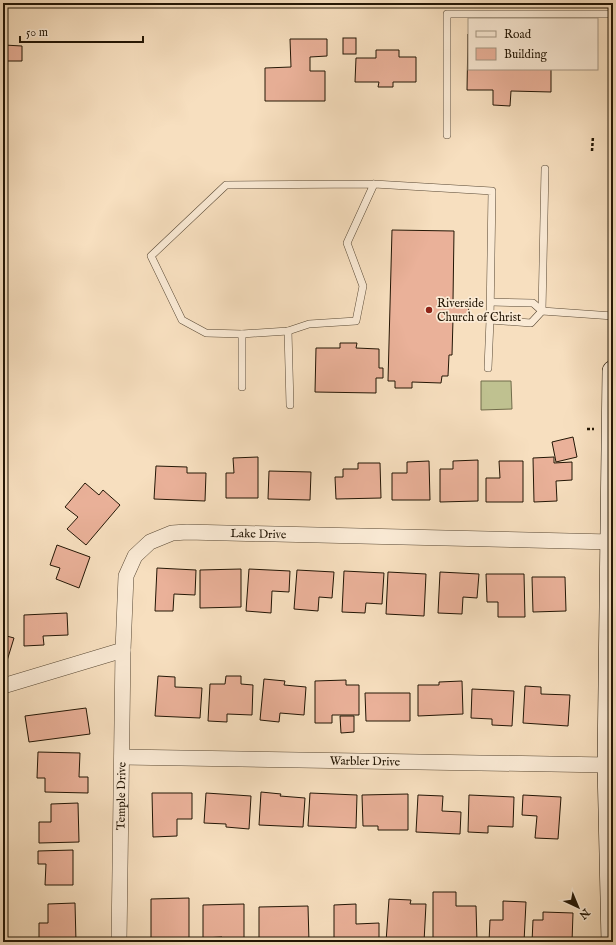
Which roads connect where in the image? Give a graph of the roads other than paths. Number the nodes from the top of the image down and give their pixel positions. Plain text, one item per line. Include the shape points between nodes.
1 (613, 14) edge
2 (447, 135) dead end
3 (544, 169) dead end
4 (374, 184) junction
5 (491, 302) junction
6 (542, 311) junction
7 (613, 316) edge
8 (490, 320) junction
9 (288, 331) junction
10 (242, 334) junction
11 (488, 368) dead end
12 (613, 371) edge
13 (242, 387) dead end
14 (290, 405) dead end
15 (611, 542) junction
16 (123, 650) junction
17 (612, 655) edge
18 (3, 686) edge
19 (122, 756) junction
20 (608, 765) junction
21 (612, 901) edge
22 (118, 942) edge
23 (612, 942) edge

1 - 2 lane via 447,14
3 - 6 lane
4 - 5 lane via 492,191
4 - 9 lane via 347,243 363,286 356,321 309,324
4 - 10 lane via 226,185 151,256 182,320 206,333
5 - 6 lane via 534,303
5 - 8 lane
6 - 7 lane
6 - 8 lane via 531,323
8 - 11 lane
9 - 10 lane
9 - 14 lane
10 - 13 lane
12 - 15 main road
15 - 16 street, Lake Drive via 172,533 150,542 135,556 126,576
15 - 17 main road
16 - 18 street
16 - 19 street, Temple Drive
17 - 20 main road
19 - 20 street, Warbler Drive
19 - 22 street, Temple Drive
20 - 21 main road
21 - 23 main road

